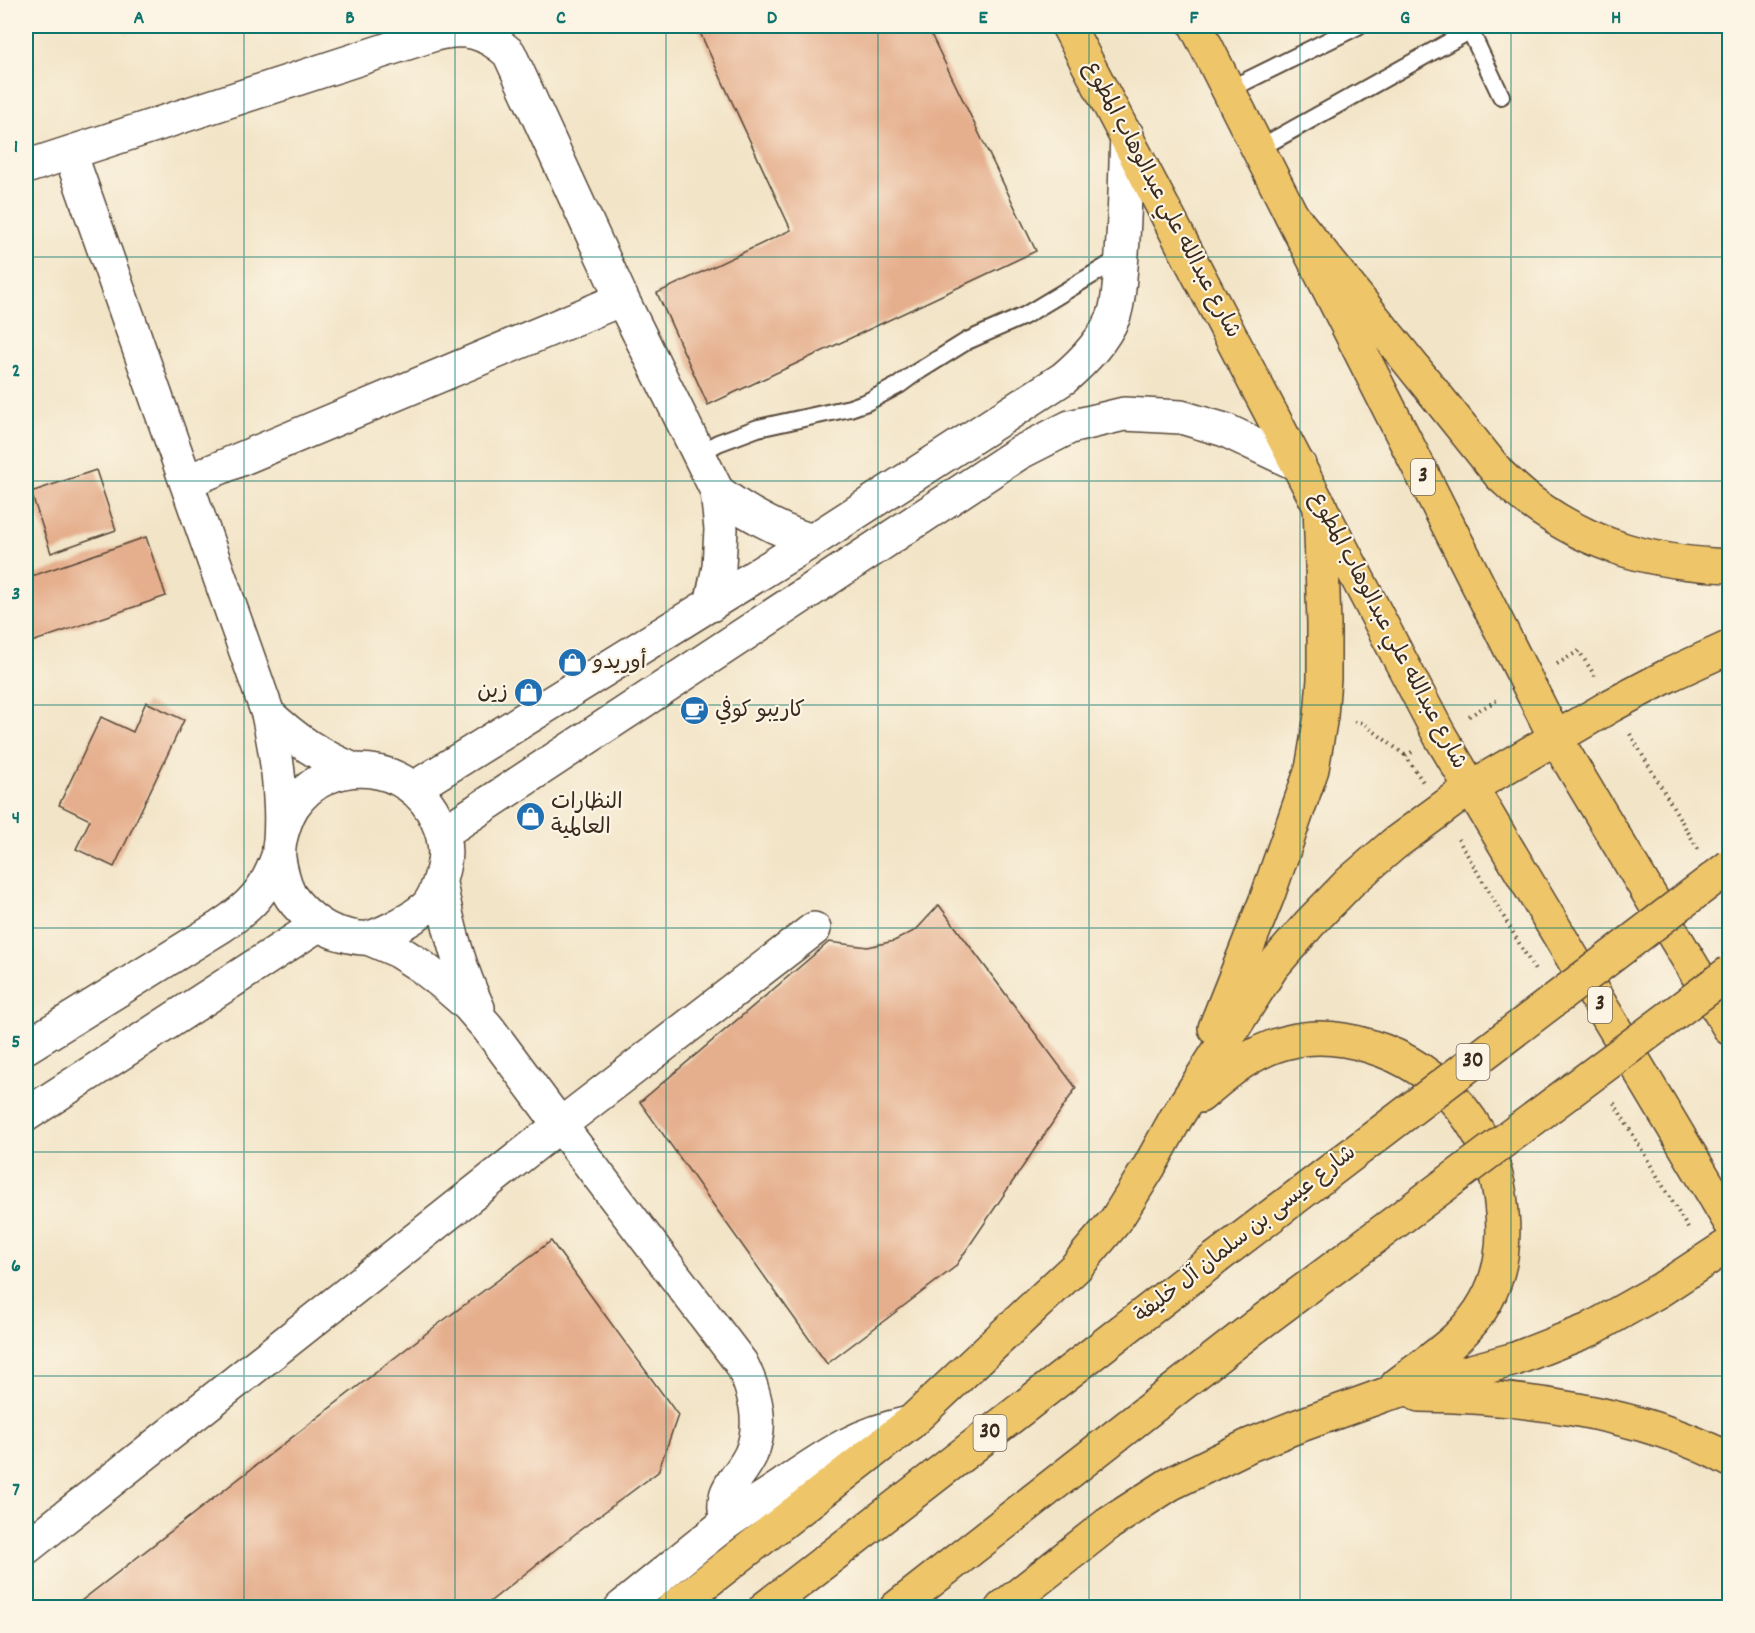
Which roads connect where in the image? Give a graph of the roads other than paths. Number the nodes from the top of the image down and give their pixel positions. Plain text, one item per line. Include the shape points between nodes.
1 (1068, 26) edge
2 (1196, 26) edge
3 (1358, 26) edge
4 (1469, 28) edge
5 (1228, 90) junction
6 (1501, 96) dead end
7 (1127, 135) junction
8 (1258, 149) junction
9 (70, 153) junction
10 (26, 167) edge
11 (1292, 216) junction
12 (1123, 257) junction
13 (622, 299) junction
14 (698, 454) junction
15 (1299, 465) junction
16 (186, 482) junction
17 (717, 491) junction
18 (1320, 505) junction
19 (812, 541) junction
20 (1730, 566) edge
21 (711, 605) junction
22 (1730, 647) edge
23 (268, 714) junction
24 (1556, 739) junction
25 (354, 770) junction
26 (414, 788) junction
27 (1470, 788) junction
28 (443, 833) junction
29 (279, 848) junction
30 (1730, 866) edge
31 (440, 884) junction
32 (318, 925) junction
33 (814, 928) dead end
34 (368, 938) junction
35 (1730, 972) edge
36 (488, 1028) junction
37 (1730, 1029) edge
38 (26, 1047) edge
39 (26, 1116) edge
40 (1176, 1118) junction
41 (560, 1125) junction
42 (1730, 1222) edge
43 (1730, 1244) edge
44 (1384, 1395) junction
45 (910, 1423) junction
46 (1730, 1460) edge
47 (727, 1522) junction
48 (26, 1548) edge
49 (621, 1608) edge
50 (673, 1608) edge
51 (765, 1608) edge
52 (896, 1608) edge
53 (1002, 1608) edge

1 - 7 main road, شارع عبدالله علي عبدالوهاب المطوع / 3
2 - 5 main road, 3
3 - 5 lane
4 - 6 lane
4 - 8 lane
5 - 8 main road, 3
7 - 12 street
7 - 15 main road, شارع عبدالله علي عبدالوهاب المطوع / 3
8 - 11 main road, 3
9 - 10 street
9 - 13 street via 435,34 468,30 484,35 509,53
9 - 16 street
11 - 20 main road via 1500,475 1530,502 1572,528 1637,555 1676,563
11 - 24 main road, 3
12 - 14 lane via 1024,316 967,341 867,402 758,428
12 - 19 street via 1114,316 1083,362
13 - 14 street
13 - 16 street
14 - 17 street
15 - 18 main road, شارع عبدالله علي عبدالوهاب المطوع / 3
15 - 28 street via 1225,430 1181,417 1124,414 1070,427 1019,453
16 - 23 street
17 - 19 street via 762,521
17 - 21 street via 721,529
18 - 27 main road, شارع عبدالله علي عبدالوهاب المطوع / 3
18 - 40 main road via 1324,679 1312,769 1268,895
19 - 21 street
21 - 26 street
22 - 24 main road via 1612,705
23 - 25 street via 307,747
23 - 29 street via 279,776
24 - 27 main road
24 - 37 main road, 3
25 - 26 street via 396,777
25 - 29 street via 336,774 305,792 284,822
26 - 28 street via 432,808
27 - 40 main road via 1394,844 1310,924 1272,967
27 - 42 main road, شارع عبدالله علي عبدالوهاب المطوع / 3
28 - 31 street via 445,858
29 - 32 street via 290,896
29 - 38 street via 272,876 242,912
30 - 51 main road, شارع عيسى بن سلمان آل خليفة / 30, bridge
31 - 34 street via 428,906 404,923
31 - 36 street via 457,958
32 - 34 street via 340,934
32 - 39 street
33 - 41 street
34 - 36 street via 422,966 468,1005
35 - 52 main road, bridge via 1256,1326
36 - 41 street
40 - 44 main road via 1244,1060 1265,1049 1312,1038 1336,1038 1386,1051 1411,1063 1434,1079 1471,1119 1488,1152 1501,1196 1502,1251 1497,1277 1471,1324
40 - 45 main road via 1116,1220 1076,1267
41 - 47 street via 750,1380 755,1398 756,1436 726,1494
41 - 48 street
43 - 44 main road via 1589,1330 1515,1359
44 - 46 main road via 1502,1399 1572,1410 1640,1425
44 - 53 main road via 1298,1426 1170,1484 1108,1524
45 - 47 street via 847,1443
45 - 50 main road
47 - 49 street

